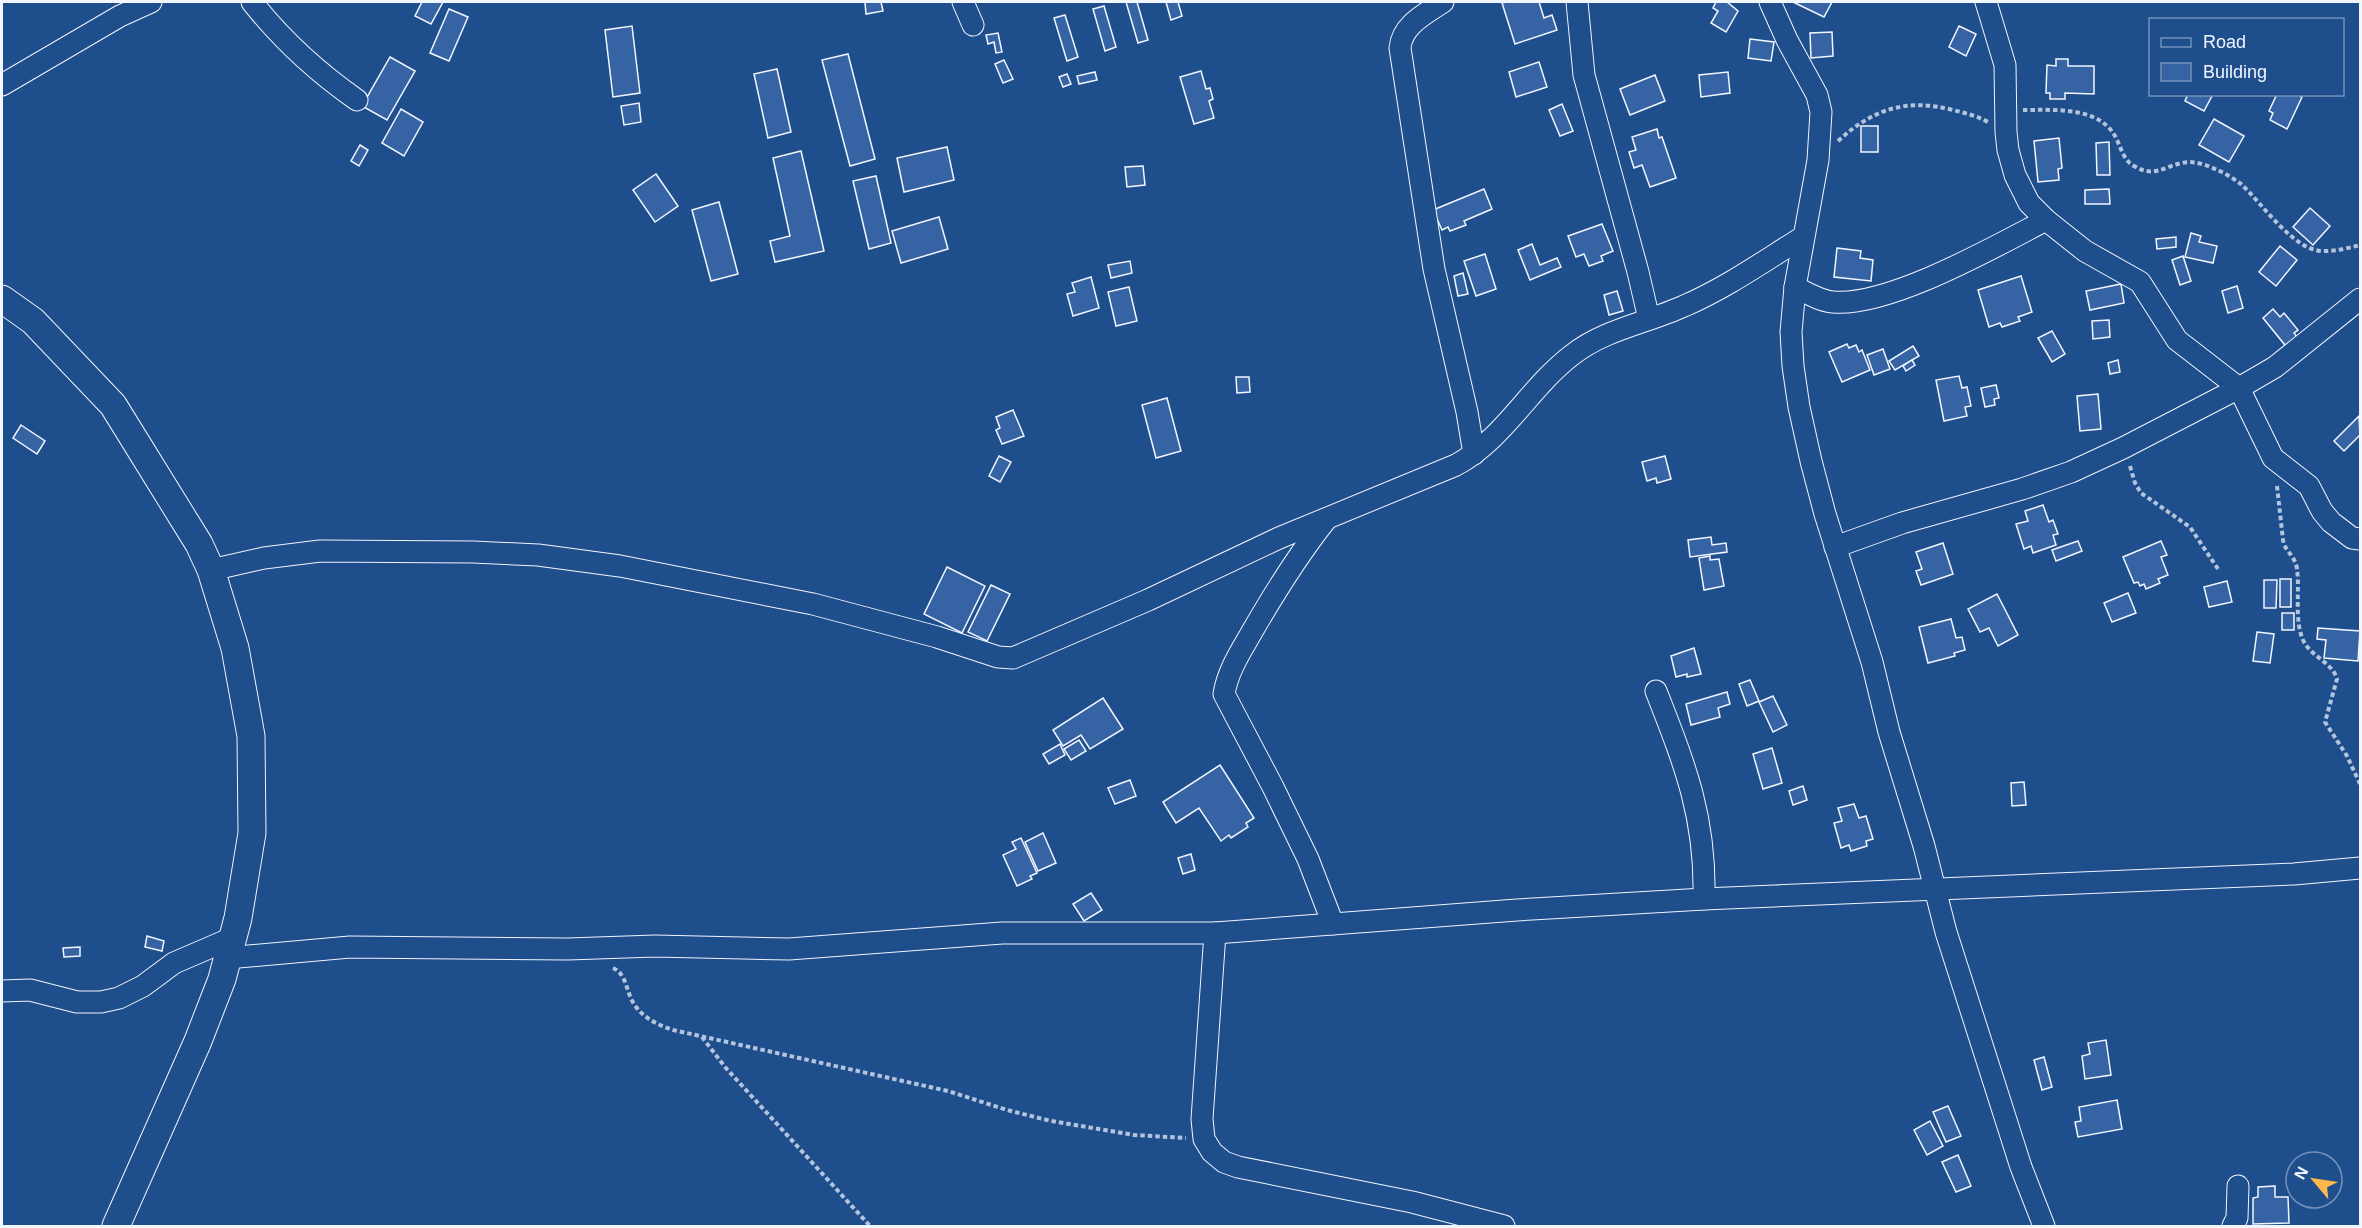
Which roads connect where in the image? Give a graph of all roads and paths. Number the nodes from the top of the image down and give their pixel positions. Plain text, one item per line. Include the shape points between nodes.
1 (151, 2) edge
2 (252, 2) edge
3 (963, 2) edge
4 (1443, 2) edge
5 (1577, 2) edge
6 (1770, 2) edge
7 (1986, 2) edge
8 (973, 25) dead end
9 (2, 85) edge
10 (357, 100) dead end
11 (2007, 110) junction
12 (2006, 132) junction
13 (1818, 160) junction
14 (2046, 220) junction
15 (1803, 237) junction
16 (2361, 245) edge
17 (1795, 287) junction
18 (2, 299) edge
19 (2361, 299) edge
20 (1649, 319) junction
21 (2239, 388) junction
22 (2123, 448) junction
23 (1474, 454) junction
24 (2273, 458) junction
25 (1325, 521) junction
26 (2361, 539) edge
27 (1835, 547) junction
28 (2218, 569) dead end
29 (212, 570) junction
30 (1656, 691) dead end
31 (2361, 784) edge
32 (2361, 868) edge
33 (1934, 889) junction
34 (1704, 899) junction
35 (1333, 924) junction
36 (1215, 933) junction
37 (229, 948) junction
38 (611, 967) dead end
39 (2, 991) edge
40 (702, 1036) junction
41 (1204, 1139) junction
42 (2238, 1186) dead end
43 (116, 1227) edge
44 (870, 1227) edge
45 (1504, 1227) edge
46 (2044, 1227) edge
47 (2233, 1227) edge

1 - 9 street
2 - 10 street via 276,32
3 - 8 street
4 - 23 street via 1406,29 1400,48 1434,269
5 - 20 street via 1584,75
6 - 13 street via 1817,95 1821,112
7 - 11 street via 2006,65
11 - 12 street
11 - 16 path via 2059,110 2097,118 2109,127 2124,157 2136,167 2160,172 2183,163 2202,163 2240,183 2285,230 2312,249
12 - 13 path via 1967,113 1904,104 1863,120
12 - 14 street via 2022,193
13 - 15 street
14 - 17 street via 1981,254 1869,298 1830,302
14 - 21 street via 2085,251 2140,282 2177,340
15 - 17 street
15 - 20 street via 1775,257 1684,307
17 - 27 street via 1791,332 1798,396
18 - 29 main road via 33,321 113,405
19 - 21 street via 2275,367
20 - 23 street via 1620,328 1571,356
21 - 22 street
21 - 24 street
22 - 27 street via 2022,489 1902,523
22 - 28 path via 2138,489 2190,527
23 - 25 street
24 - 26 street via 2309,486 2331,522 2352,538
24 - 31 path via 2284,546 2294,557 2297,571 2303,639 2335,672 2337,679 2325,722
25 - 29 street via 1278,538 1013,658 813,604 620,566 538,555 320,551
25 - 35 street via 1302,550 1233,664 1224,694 1274,787
27 - 33 street via 1872,662
29 - 37 main road via 235,648 251,736 252,833
30 - 34 street via 1685,765 1696,806 1703,848
32 - 33 street
33 - 34 street
33 - 46 street via 2021,1167
34 - 35 street
35 - 36 street
36 - 37 street via 1002,933 789,949
36 - 41 street via 1203,1095
37 - 39 street via 174,963 143,986 101,1002 77,1002 30,990
37 - 43 main road via 222,980 198,1041
38 - 40 path via 622,974 635,1006 646,1017 673,1030
40 - 41 path via 948,1091 1051,1120 1134,1135
40 - 44 path via 725,1067
41 - 45 street via 1224,1162 1238,1167 1412,1202
42 - 47 street

